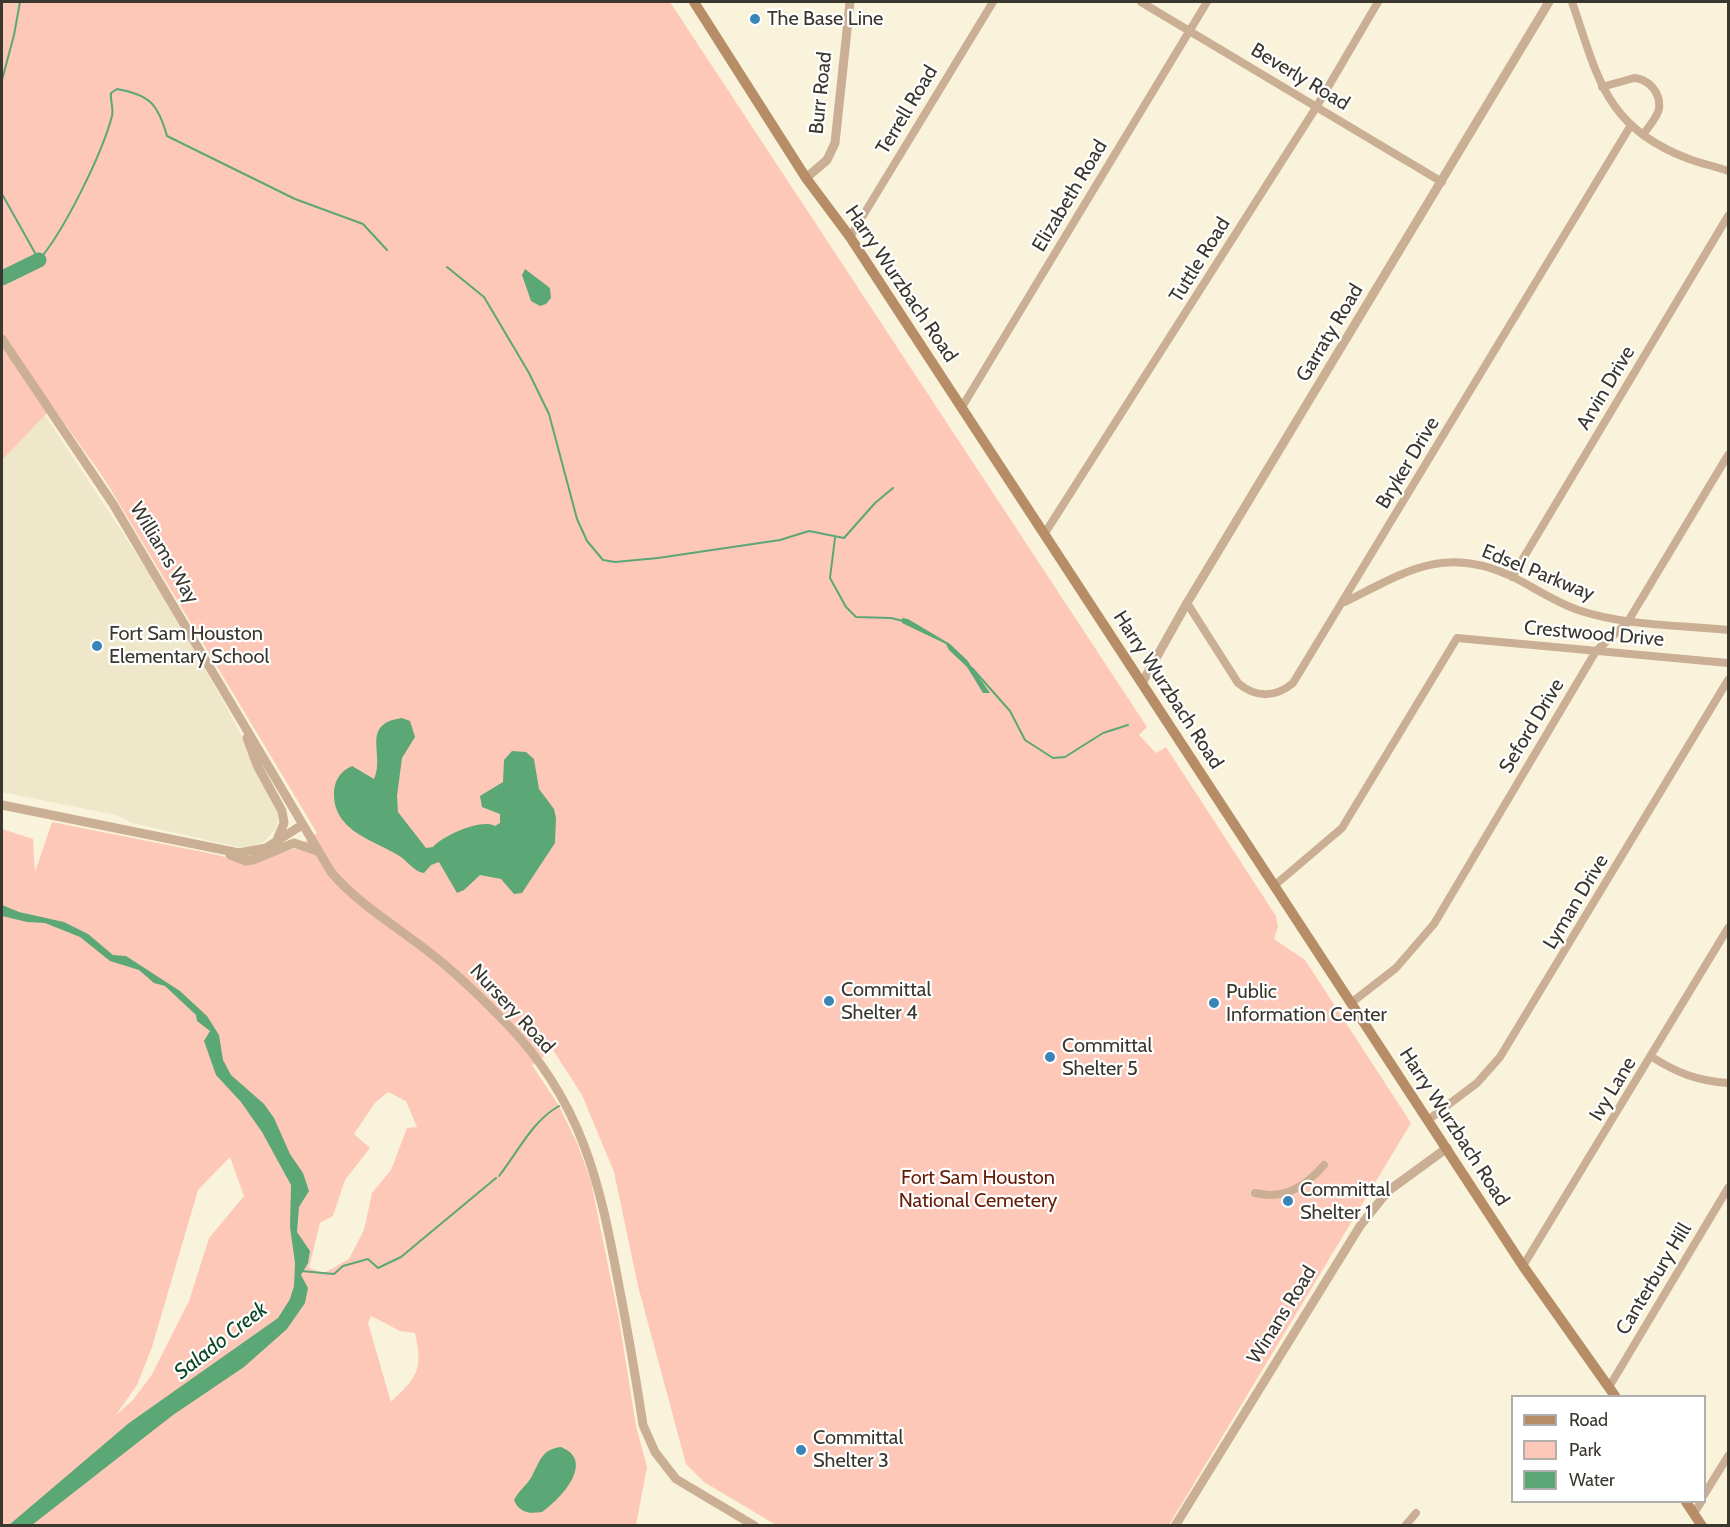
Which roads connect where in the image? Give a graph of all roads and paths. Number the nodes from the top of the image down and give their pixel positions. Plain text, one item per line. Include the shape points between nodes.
1 (694, 2) edge
2 (850, 2) edge
3 (993, 2) edge
4 (1141, 2) edge
5 (1207, 2) edge
6 (1378, 2) edge
7 (1549, 2) edge
8 (1572, 2) edge
9 (1189, 31) junction
10 (1602, 87) junction
11 (1317, 106) junction
12 (1631, 125) junction
13 (1643, 135) junction
14 (1728, 171) edge
15 (806, 178) junction
16 (1442, 182) junction
17 (1728, 216) edge
18 (850, 237) junction
19 (2, 339) edge
20 (962, 407) junction
21 (1728, 455) edge
22 (1045, 533) junction
23 (1512, 577) junction
24 (1187, 603) junction
25 (1343, 603) junction
26 (1629, 620) junction
27 (1728, 630) edge
28 (1596, 651) junction
29 (1728, 663) edge
30 (1728, 680) edge
31 (1142, 683) junction
32 (244, 724) junction
33 (2, 804) edge
34 (302, 825) junction
35 (277, 840) junction
36 (221, 850) junction
37 (317, 851) junction
38 (1275, 885) junction
39 (1728, 928) edge
40 (1350, 1003) junction
41 (1652, 1057) junction
42 (1728, 1083) edge
43 (1428, 1120) junction
44 (1447, 1148) junction
45 (1324, 1165) dead end
46 (1728, 1188) edge
47 (1255, 1193) dead end
48 (1523, 1266) junction
49 (1612, 1392) edge
50 (1728, 1456) edge
51 (1706, 1493) edge
52 (1687, 1503) edge
53 (1700, 1503) edge
54 (1416, 1512) dead end
55 (1694, 1513) junction
56 (755, 1526) edge
57 (1175, 1526) edge
58 (1405, 1526) edge
59 (1702, 1526) edge

1 - 15 main road, Harry Wurzbach Road
2 - 15 street, Burr Road via 835,143 827,160
3 - 18 street, Terrell Road
4 - 9 street, Beverly Road
5 - 9 street, Elizabeth Road
6 - 11 street, Tuttle Road
7 - 16 street, Garraty Road
8 - 10 street
9 - 11 street, Beverly Road
9 - 20 street, Elizabeth Road
10 - 12 street via 1616,111
10 - 13 street via 1634,78 1652,86 1659,109
11 - 16 street, Beverly Road
11 - 22 street, Tuttle Road
12 - 13 street
12 - 25 street, Bryker Drive
13 - 14 street via 1690,159
15 - 18 main road, Harry Wurzbach Road
16 - 24 street, Garraty Road
17 - 23 street, Arvin Drive
18 - 20 main road, Harry Wurzbach Road
19 - 32 street, Williams Way via 108,496
20 - 22 main road, Harry Wurzbach Road
21 - 26 street, Seford Drive
22 - 31 main road, Harry Wurzbach Road
23 - 25 street, Edsel Parkway via 1472,563 1442,561 1417,567
23 - 26 street, Edsel Parkway via 1579,610
24 - 25 street, Bryker Drive via 1238,683 1255,694 1270,695 1293,683
24 - 31 street, Garraty Road
26 - 27 street, Edsel Parkway
26 - 28 street, Seford Drive
28 - 29 street, Crestwood Drive
28 - 38 street, Crestwood Drive via 1457,638 1342,828
28 - 40 street, Seford Drive via 1434,924 1396,968
30 - 43 street, Lyman Drive via 1500,1057 1477,1083
31 - 38 main road, Harry Wurzbach Road
32 - 34 street, Williams Way
32 - 35 street via 257,765 283,815
33 - 36 street
34 - 35 street
34 - 37 street, Nursery Road
35 - 36 street via 255,852
36 - 37 street via 246,861 291,843
37 - 56 street, Nursery Road via 347,890 430,952 506,1023 557,1088 596,1173 643,1425 650,1444 676,1479
38 - 40 main road, Harry Wurzbach Road
39 - 41 street, Ivy Lane
40 - 43 main road, Harry Wurzbach Road
41 - 42 street via 1683,1075
41 - 48 street, Ivy Lane
43 - 44 main road, Harry Wurzbach Road
44 - 48 main road, Harry Wurzbach Road
44 - 57 street, Winans Road via 1388,1191 1365,1219
45 - 47 street via 1294,1190 1273,1195
46 - 49 street, Canterbury Hill
48 - 49 main road, Harry Wurzbach Road
50 - 51 street
52 - 55 main road
53 - 55 street
54 - 58 street
55 - 59 main road

